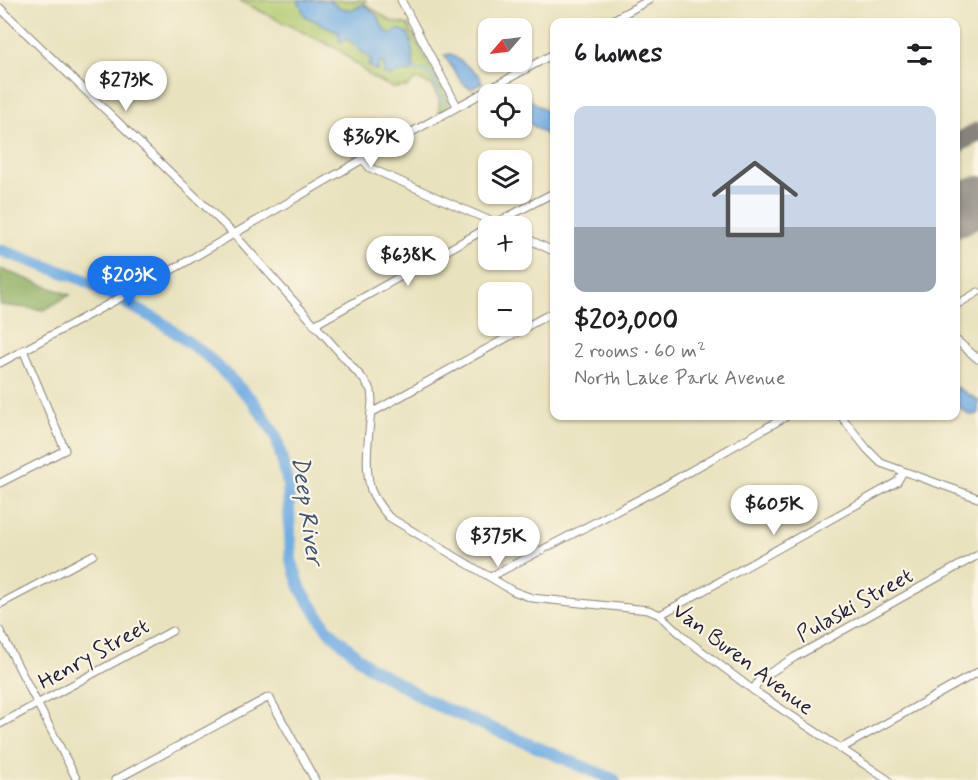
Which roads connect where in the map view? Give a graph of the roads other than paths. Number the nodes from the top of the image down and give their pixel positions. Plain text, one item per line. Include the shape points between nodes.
1 (401, 0) edge
2 (649, 0) edge
3 (0, 8) edge
4 (616, 18) edge
5 (550, 56) edge
6 (456, 106) junction
7 (363, 159) junction
8 (550, 195) edge
9 (512, 216) edge
10 (478, 219) edge
11 (234, 234) junction
12 (478, 235) edge
13 (532, 241) edge
14 (550, 250) edge
15 (978, 292) edge
16 (960, 303) edge
17 (550, 314) edge
18 (314, 325) junction
19 (960, 343) edge
20 (23, 350) junction
21 (978, 359) edge
22 (0, 363) edge
23 (371, 413) junction
24 (780, 420) edge
25 (844, 420) edge
26 (903, 472) junction
27 (0, 483) edge
28 (978, 498) edge
29 (93, 555) dead end
30 (978, 555) edge
31 (490, 578) junction
32 (0, 604) edge
33 (660, 615) junction
34 (0, 631) edge
35 (171, 631) dead end
36 (978, 672) edge
37 (753, 690) junction
38 (38, 704) junction
39 (0, 724) edge
40 (840, 749) junction
41 (78, 780) edge
42 (115, 780) edge
43 (315, 780) edge
44 (888, 780) edge

1 - 6 street
2 - 4 street
3 - 11 street, Van Buren Avenue
5 - 6 street
6 - 7 street
7 - 10 street via 370,168
7 - 11 street
8 - 9 street
11 - 18 street, Van Buren Avenue
11 - 20 street
12 - 18 street
13 - 14 street
15 - 16 street
17 - 23 street
18 - 23 street, Van Buren Avenue via 364,380 370,390
19 - 21 street
20 - 22 street
20 - 27 street via 65,450
23 - 31 street, Van Buren Avenue via 368,473 378,504 389,517
24 - 31 street
25 - 26 street via 881,463
26 - 28 street
26 - 33 street via 897,482
29 - 32 street
30 - 37 street, Pulaski Street via 795,657 760,679
31 - 33 street, Van Buren Avenue via 532,598 648,610
33 - 37 street, Van Buren Avenue
34 - 38 street
35 - 38 street, Henry Street
36 - 40 street
37 - 40 street, Van Buren Avenue
38 - 39 street, Henry Street
38 - 41 street
40 - 44 street, Van Buren Avenue
42 - 43 street via 269,697

